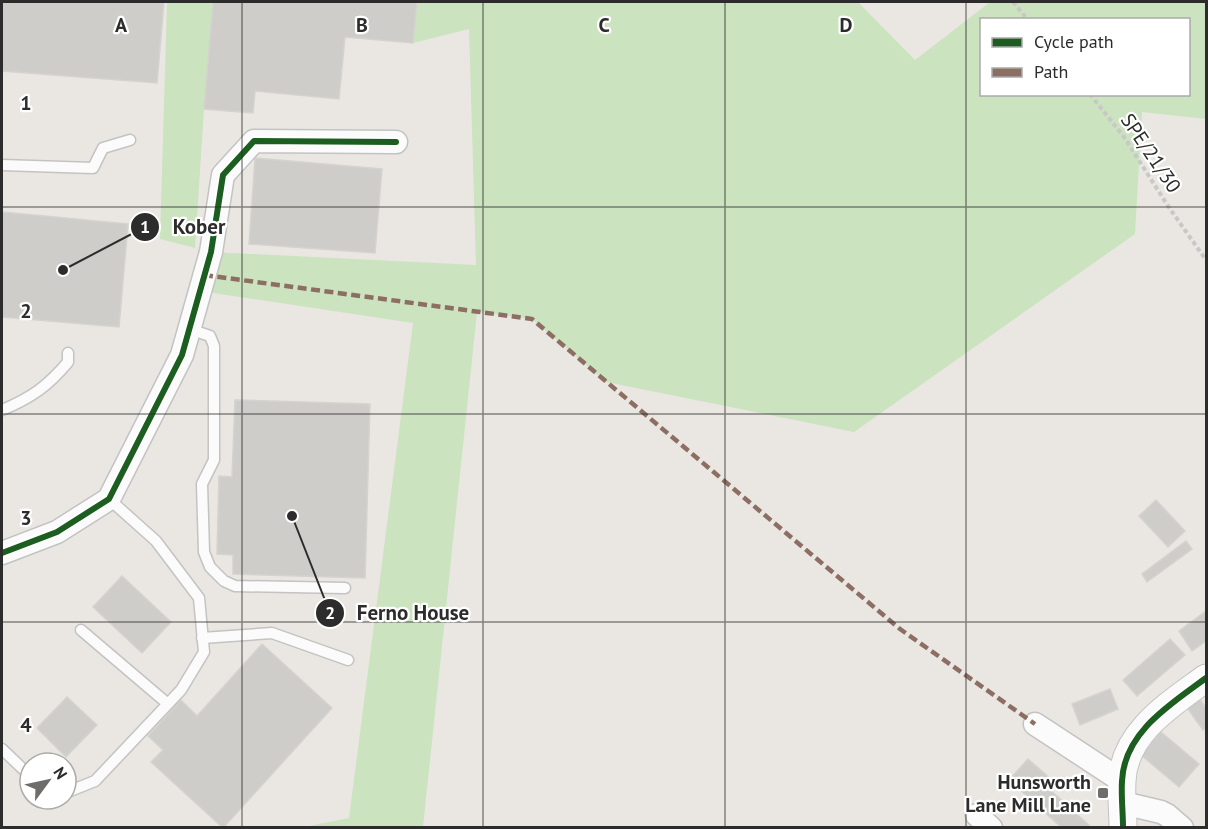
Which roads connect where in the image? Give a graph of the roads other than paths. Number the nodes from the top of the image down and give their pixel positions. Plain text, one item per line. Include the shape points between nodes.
1 (130, 140) dead end
2 (396, 142) dead end
3 (2, 165) edge
4 (189, 329) junction
5 (68, 353) dead end
6 (2, 410) edge
7 (109, 499) junction
8 (2, 553) edge
9 (345, 588) dead end
10 (81, 630) dead end
11 (202, 638) junction
12 (348, 660) dead end
13 (1206, 678) edge
14 (168, 704) junction
15 (1035, 723) dead end
16 (2, 749) edge
17 (18, 764) edge
18 (78, 788) edge
19 (1123, 804) edge
20 (1182, 828) edge

1 - 3 lane via 103,148 93,168
2 - 4 street via 254,141 223,175 211,252
4 - 7 street via 182,355
4 - 9 lane via 210,336 214,346 214,460 202,484 204,552 210,567 234,586
5 - 6 lane via 68,362 54,380 23,402
7 - 8 street via 57,532
7 - 11 lane via 156,541 199,598
10 - 14 lane
11 - 12 lane via 272,633
11 - 14 lane via 204,652
13 - 19 street via 1143,728 1126,757
14 - 18 lane via 95,781
15 - 19 street
16 - 17 lane
19 - 20 street via 1161,812

